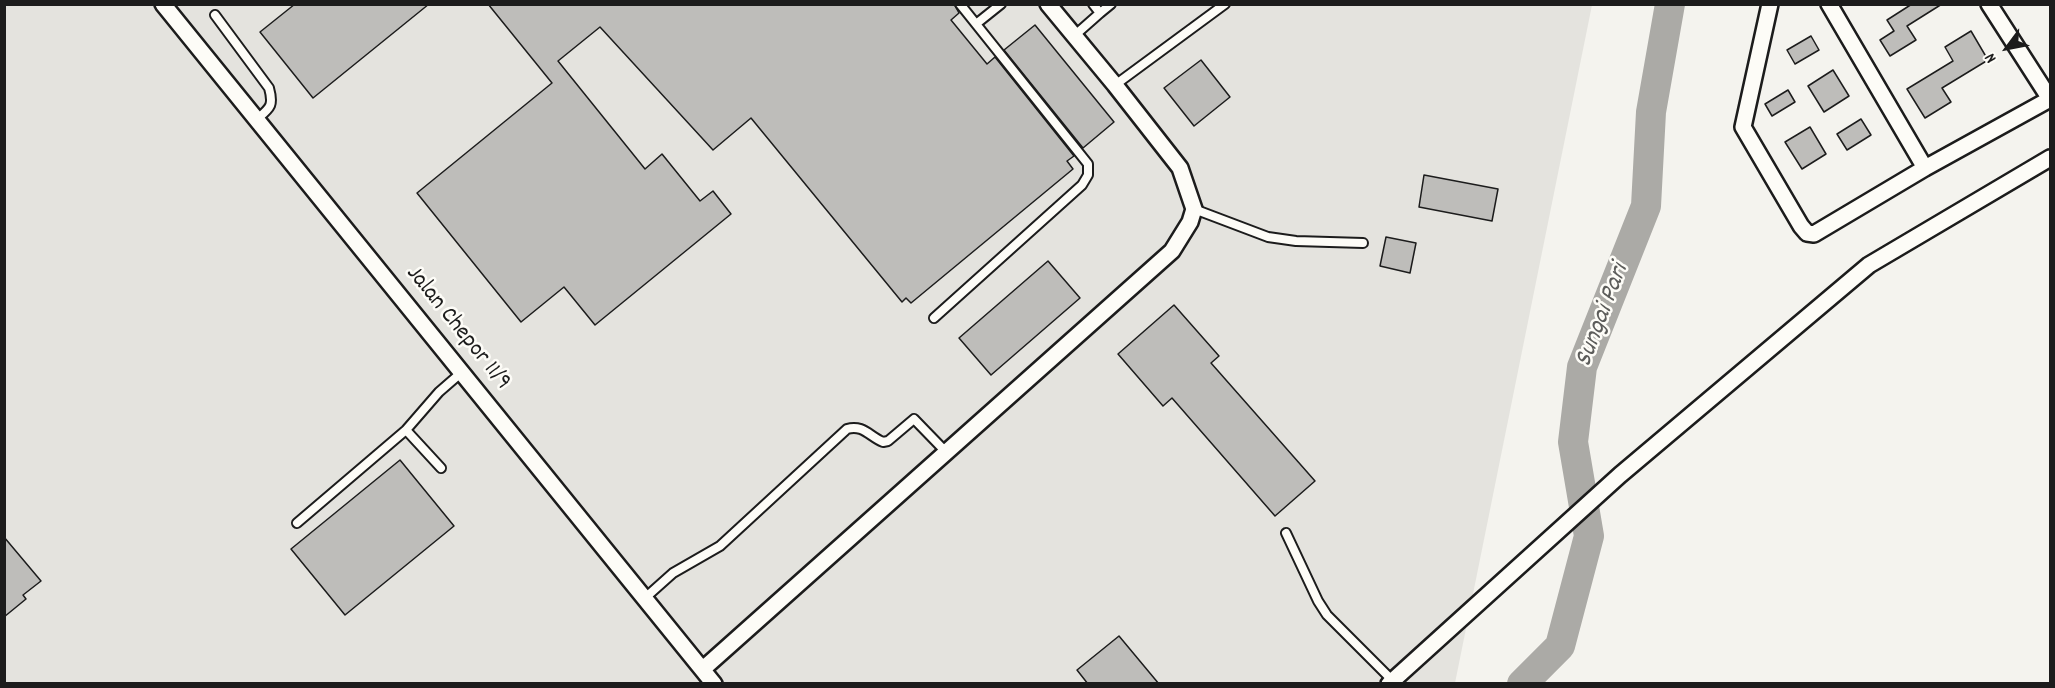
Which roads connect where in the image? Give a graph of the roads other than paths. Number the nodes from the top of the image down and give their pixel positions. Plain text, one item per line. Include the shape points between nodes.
1 (163, 4) edge
2 (960, 4) edge
3 (1001, 4) edge
4 (1048, 4) edge
5 (1093, 4) edge
6 (1111, 4) edge
7 (1225, 4) edge
8 (1770, 4) edge
9 (1829, 4) edge
10 (1989, 4) edge
11 (1100, 13) junction
12 (215, 15) dead end
13 (976, 24) junction
14 (1074, 36) junction
15 (1115, 85) junction
16 (2050, 99) edge
17 (257, 119) junction
18 (2050, 158) edge
19 (1925, 168) junction
20 (1194, 209) junction
21 (1364, 243) dead end
22 (934, 318) dead end
23 (462, 372) junction
24 (406, 430) junction
25 (946, 452) junction
26 (441, 468) dead end
27 (297, 523) dead end
28 (1286, 533) dead end
29 (645, 598) junction
30 (702, 669) junction
31 (1391, 682) edge
32 (714, 684) edge

1 - 17 street, Jalan Chepor 11/9
2 - 13 lane
3 - 13 lane
4 - 14 street
5 - 11 lane
6 - 11 lane
7 - 15 lane
8 - 19 street via 1743,127 1807,233 1814,234
9 - 19 street
10 - 16 street
11 - 14 lane
12 - 17 lane via 269,88 273,100
13 - 22 lane via 1088,164 1088,175 1082,185
14 - 15 street
15 - 20 street via 1180,168
16 - 19 street
17 - 23 street, Jalan Chepor 11/9
18 - 31 street via 1869,265 1620,476
20 - 21 lane via 1268,237
20 - 25 street via 1172,251
23 - 24 lane
23 - 29 street, Jalan Chepor 11/9
24 - 26 lane
24 - 27 lane
25 - 29 lane via 914,419 883,442 862,428 847,429 720,546 673,573
25 - 30 street
28 - 31 lane via 1327,615
29 - 30 street, Jalan Chepor 11/9
30 - 32 street, Jalan Chepor 11/9

